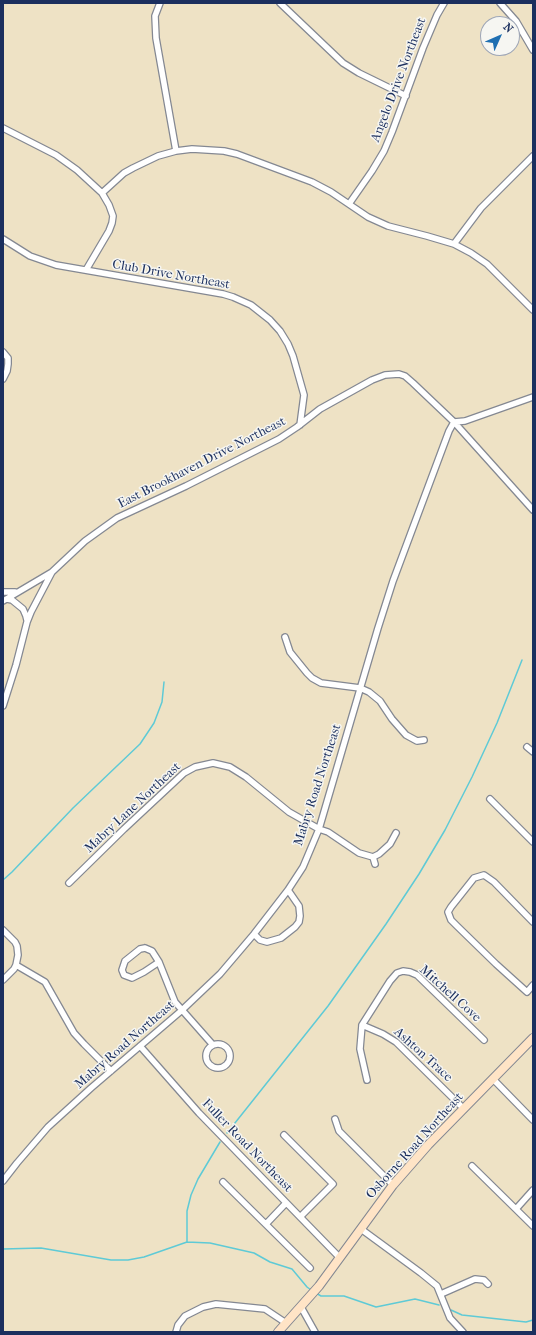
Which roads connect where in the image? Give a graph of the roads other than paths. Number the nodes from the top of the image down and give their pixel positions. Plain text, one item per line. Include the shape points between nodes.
1 (160, 3) edge
2 (280, 3) edge
3 (444, 3) edge
4 (500, 3) edge
5 (533, 50) edge
6 (406, 96) junction
7 (3, 128) edge
8 (176, 151) junction
9 (533, 156) edge
10 (102, 193) junction
11 (349, 204) junction
12 (3, 239) edge
13 (454, 244) junction
14 (86, 270) junction
15 (533, 310) edge
16 (3, 352) edge
17 (3, 380) edge
18 (533, 397) edge
19 (456, 424) junction
20 (300, 425) junction
21 (533, 510) edge
22 (52, 572) junction
23 (3, 592) edge
24 (17, 592) junction
25 (5, 600) edge
26 (27, 622) junction
27 (285, 637) dead end
28 (360, 688) junction
29 (3, 706) edge
30 (424, 740) dead end
31 (527, 747) dead end
32 (533, 752) edge
33 (490, 799) dead end
34 (318, 829) junction
35 (396, 833) dead end
36 (533, 842) edge
37 (374, 857) junction
38 (375, 864) dead end
39 (69, 883) dead end
40 (288, 890) junction
41 (533, 922) edge
42 (3, 930) edge
43 (254, 934) junction
44 (159, 962) junction
45 (16, 965) junction
46 (3, 980) edge
47 (533, 985) edge
48 (527, 992) junction
49 (533, 997) edge
50 (182, 1011) junction
51 (362, 1025) junction
52 (533, 1038) edge
53 (484, 1040) dead end
54 (213, 1045) junction
55 (140, 1046) junction
56 (111, 1071) junction
57 (493, 1079) junction
58 (367, 1080) dead end
59 (464, 1109) junction
60 (335, 1119) dead end
61 (533, 1120) edge
62 (284, 1135) dead end
63 (472, 1166) dead end
64 (3, 1181) edge
65 (223, 1182) dead end
66 (393, 1185) junction
67 (533, 1190) edge
68 (286, 1203) junction
69 (516, 1209) junction
70 (300, 1217) junction
71 (266, 1224) junction
72 (533, 1226) edge
73 (361, 1229) junction
74 (340, 1258) junction
75 (310, 1268) dead end
76 (488, 1284) dead end
77 (441, 1294) junction
78 (303, 1305) junction
79 (286, 1323) junction
80 (176, 1332) edge
81 (278, 1332) edge
82 (315, 1332) edge
83 (463, 1332) edge

1 - 8 street via 155,16 156,38
2 - 6 street via 343,63
3 - 6 street, Angelo Drive Northeast
4 - 5 street via 516,21
6 - 11 street, Angelo Drive Northeast via 384,151
7 - 10 street via 56,155
8 - 10 street via 133,168
8 - 11 street via 208,149 237,154 312,182
9 - 13 street via 481,208
10 - 14 street via 111,209 112,223
11 - 13 street via 388,226
12 - 14 street, Club Drive Northeast via 30,256 48,263
13 - 15 street via 487,264
14 - 20 street, Club Drive Northeast via 223,294 258,310 280,331 294,356 304,395
16 - 17 street via 8,358
18 - 19 street
19 - 20 street, East Brookhaven Drive Northeast via 405,376 385,374 320,409
19 - 21 street, East Brookhaven Drive Northeast
19 - 28 street, Mabry Road Northeast via 443,447 393,581
20 - 22 street, East Brookhaven Drive Northeast via 186,486 117,518 85,541
22 - 24 street
22 - 26 street, East Brookhaven Drive Northeast
23 - 24 street
23 - 25 street via 7,595
24 - 25 street
25 - 26 street via 12,600 23,609
26 - 29 street, East Brookhaven Drive Northeast
27 - 28 street via 290,652 312,678 321,683
28 - 30 street via 380,701 406,735 417,741
28 - 34 street, Mabry Road Northeast
31 - 32 street
33 - 36 street
34 - 37 street, Mabry Lane Northeast via 328,832 359,853
34 - 39 street, Mabry Lane Northeast via 289,812 246,777 230,767 213,763 195,767 172,783
34 - 40 street, Mabry Road Northeast via 302,867
35 - 37 street via 386,849
37 - 38 street
40 - 43 street, Mabry Road Northeast
40 - 43 street via 299,906 299,922 295,928 281,938 267,942
41 - 48 street via 484,875 474,878 448,912 451,920
42 - 45 street via 17,946
43 - 50 street, Mabry Road Northeast via 220,974
44 - 44 street via 152,951 145,948 125,960 122,970 124,975 132,978
44 - 50 street via 174,1002
45 - 46 street
45 - 56 street via 45,982 74,1033
47 - 48 street
48 - 49 street
50 - 54 street
50 - 55 street, Mabry Road Northeast
51 - 53 street, Mitchell Cove via 390,981 404,971 417,975
51 - 58 street, Mitchell Cove via 360,1049
51 - 59 street, Ashton Trace via 396,1042
52 - 57 street, Osborne Road Northeast
54 - 54 street via 225,1045 229,1053 228,1062 219,1069 211,1067 206,1060 206,1054
55 - 56 street, Mabry Road Northeast
55 - 68 street, Fuller Road Northeast via 199,1113
56 - 64 street, Mabry Road Northeast via 48,1127
57 - 59 street, Osborne Road Northeast
57 - 61 street
59 - 66 street, Osborne Road Northeast
60 - 66 street via 339,1131
62 - 70 street via 333,1184
63 - 69 street
65 - 71 street
66 - 73 street, Osborne Road Northeast
67 - 69 street
68 - 70 street, Fuller Road Northeast
68 - 71 street
69 - 72 street
70 - 74 street, Fuller Road Northeast
71 - 75 street
73 - 74 street, Osborne Road Northeast
73 - 77 street via 431,1281
74 - 78 street, Osborne Road Northeast
76 - 77 street via 484,1280 475,1280
77 - 83 street via 450,1318
78 - 79 street, Osborne Road Northeast
78 - 82 street
79 - 80 street via 265,1309 216,1304 185,1316
79 - 81 street, Osborne Road Northeast

